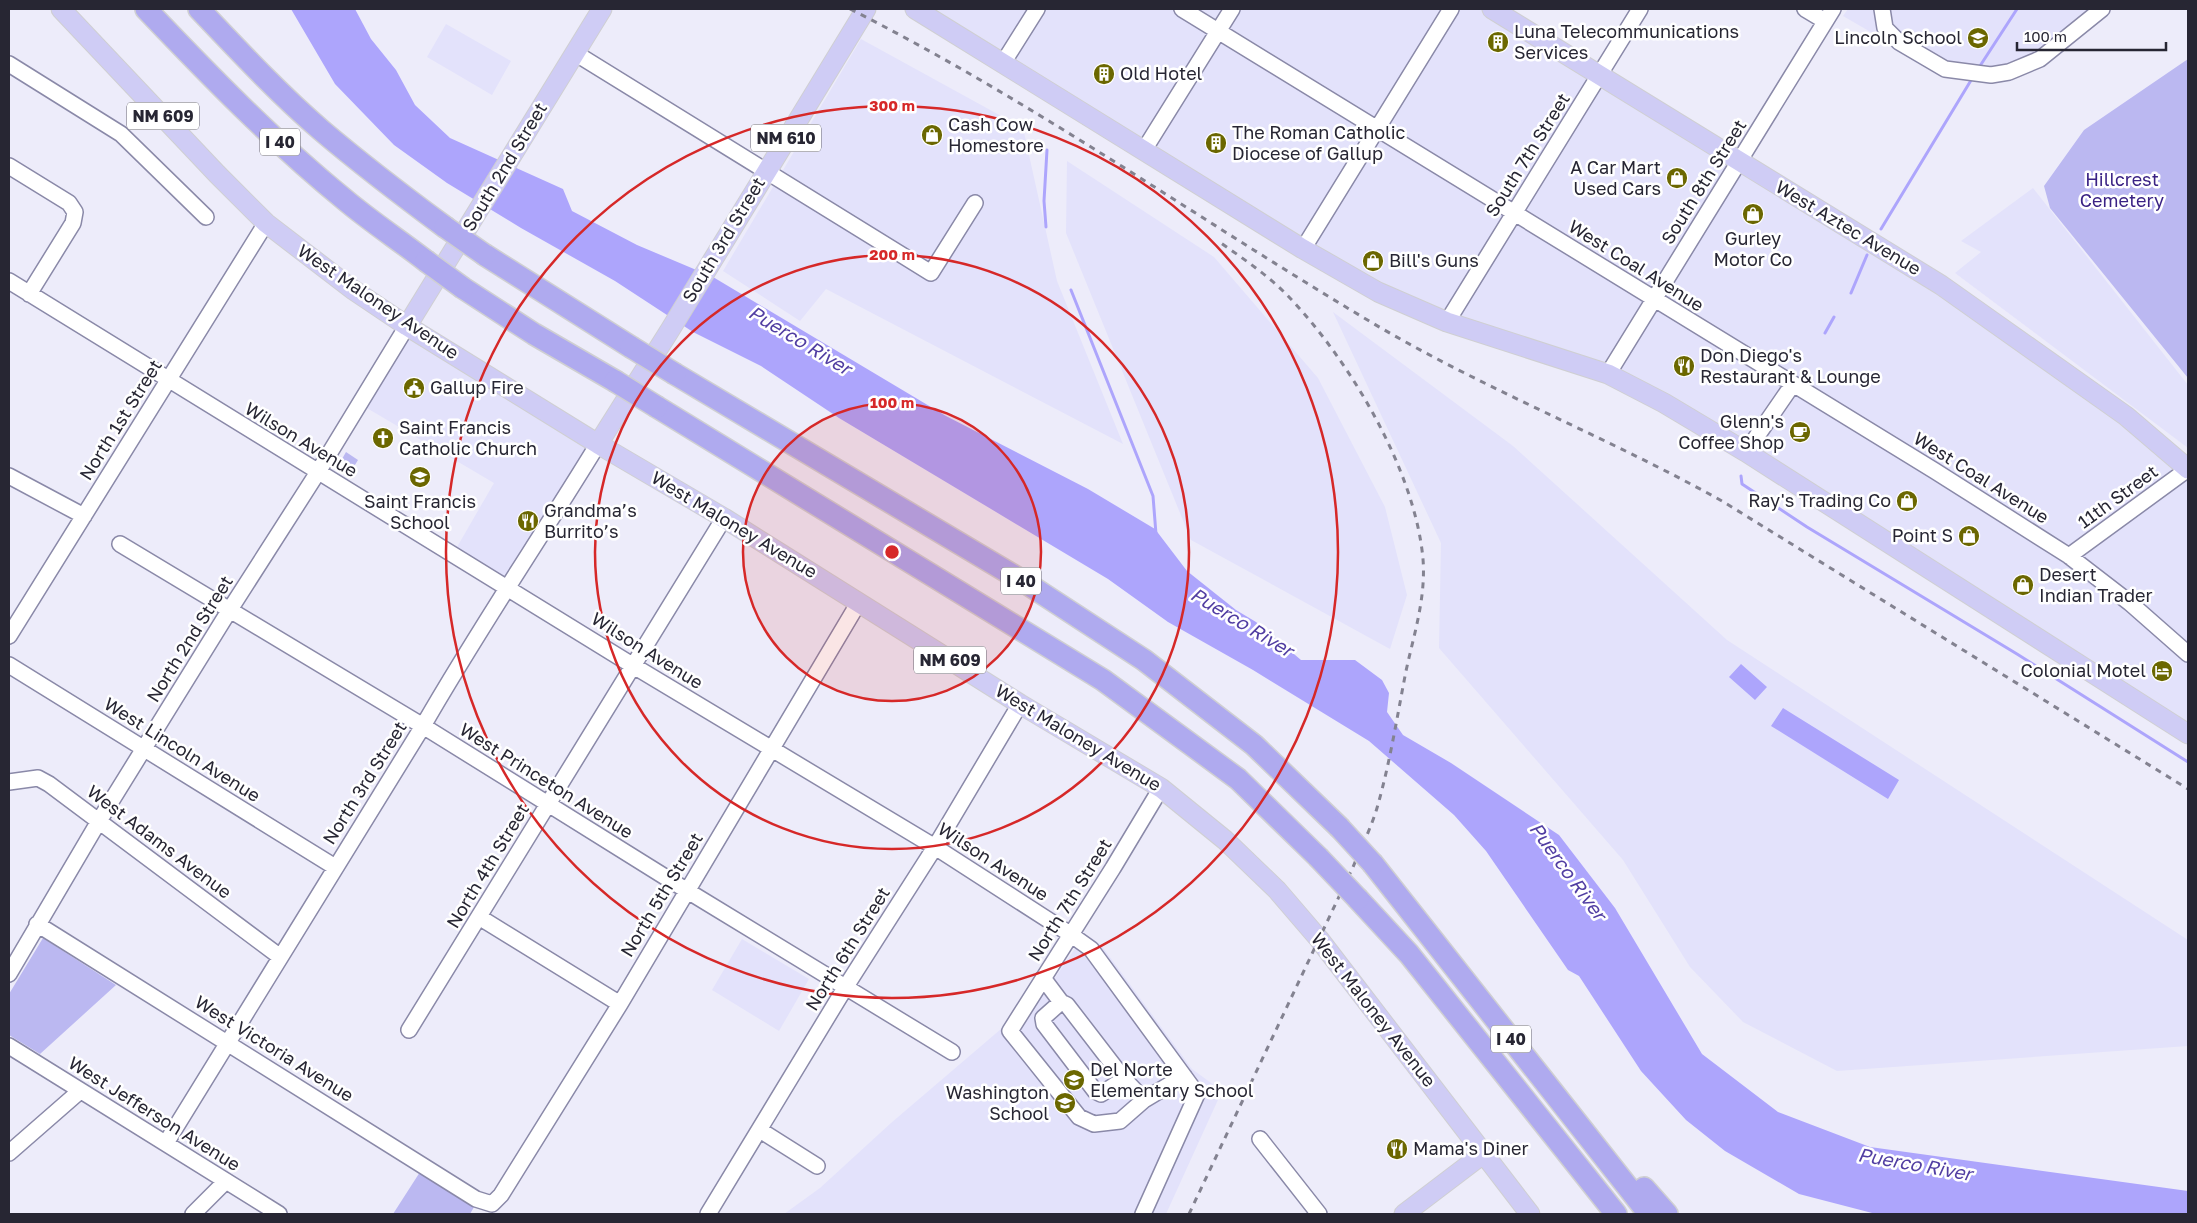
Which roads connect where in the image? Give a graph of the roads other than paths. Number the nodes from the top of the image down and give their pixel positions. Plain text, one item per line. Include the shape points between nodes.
1 (61, 9) edge
2 (146, 9) edge
3 (199, 9) edge
4 (602, 9) edge
5 (866, 9) edge
6 (915, 9) edge
7 (1037, 9) edge
8 (1182, 9) edge
9 (1232, 9) edge
10 (1450, 9) edge
11 (1492, 9) edge
12 (1640, 9) edge
13 (1805, 9) edge
14 (1882, 9) edge
15 (2102, 9) edge
16 (1829, 15) edge
17 (1218, 31) junction
18 (575, 53) junction
19 (1003, 63) junction
20 (9, 64) edge
21 (1599, 75) junction
22 (1377, 128) junction
23 (1144, 150) junction
24 (1739, 161) junction
25 (9, 166) edge
26 (766, 171) junction
27 (975, 203) dead end
28 (1514, 213) junction
29 (206, 217) dead end
30 (266, 223) junction
31 (1303, 249) junction
32 (9, 281) edge
33 (29, 294) junction
34 (1654, 299) junction
35 (1448, 322) junction
36 (407, 326) junction
37 (1608, 374) junction
38 (168, 381) junction
39 (1793, 384) junction
40 (598, 444) junction
41 (1746, 452) junction
42 (2188, 469) edge
43 (318, 472) junction
44 (9, 476) edge
45 (84, 516) junction
46 (724, 518) junction
47 (120, 544) dead end
48 (2069, 556) junction
49 (507, 586) junction
50 (859, 602) junction
51 (229, 611) junction
52 (9, 636) edge
53 (2188, 654) edge
54 (9, 665) edge
55 (632, 665) junction
56 (1020, 704) junction
57 (423, 726) junction
58 (2188, 734) edge
59 (144, 748) junction
60 (771, 749) junction
61 (9, 782) edge
62 (1161, 788) junction
63 (547, 804) junction
64 (99, 821) junction
65 (935, 847) junction
66 (335, 867) junction
67 (686, 890) junction
68 (479, 917) junction
69 (37, 924) junction
70 (1070, 934) junction
71 (280, 956) junction
72 (11, 963) edge
73 (1043, 978) junction
74 (845, 988) junction
75 (1061, 1002) junction
76 (620, 1004) junction
77 (410, 1030) dead end
78 (228, 1042) junction
79 (9, 1046) edge
80 (1518, 1048) junction
81 (952, 1052) dead end
82 (1184, 1076) junction
83 (1124, 1079) junction
84 (80, 1091) junction
85 (1144, 1100) junction
86 (760, 1130) junction
87 (1260, 1139) dead end
88 (166, 1143) junction
89 (9, 1153) edge
90 (1483, 1154) junction
91 (817, 1166) dead end
92 (226, 1181) junction
93 (492, 1204) joint
94 (193, 1214) edge
95 (279, 1214) edge
96 (708, 1214) edge
97 (1143, 1214) edge
98 (1319, 1214) edge
99 (1404, 1214) edge
100 (1530, 1214) edge
101 (1614, 1214) edge
102 (1649, 1214) edge
103 (1667, 1214) edge

1 - 30 main road, NM 609
2 - 101 highway, I 40, bridge via 295,157 345,200 464,288 534,334 1104,680 1238,779 1318,857 1409,954
3 - 80 highway, I 40, bridge via 320,129 386,184 485,255 674,374 1026,583 1144,660 1254,745 1373,864
4 - 18 main road, South 2nd Street
5 - 26 main road, South 3rd Street / NM 610
6 - 19 main road
7 - 19 street
8 - 17 street, West Coal Avenue
9 - 17 street
10 - 22 street
11 - 21 main road, West Aztec Avenue
12 - 21 street, South 7th Street
13 - 16 street
14 - 15 street via 1885,28 1899,42 1945,69 1991,75 2009,72 2040,59
16 - 24 street, South 8th Street
17 - 22 street, West Coal Avenue
17 - 23 street
18 - 26 street
18 - 36 main road, South 2nd Street
19 - 23 main road
20 - 29 street via 121,134
21 - 24 main road, West Aztec Avenue
21 - 28 street, South 7th Street
22 - 28 street, West Coal Avenue
22 - 31 street
23 - 31 main road
24 - 34 street, South 8th Street
24 - 42 main road, West Aztec Avenue via 1941,285 2126,416
25 - 33 street via 69,203 76,212 73,223
26 - 27 street via 931,273
26 - 40 main road, South 3rd Street / NM 610
28 - 34 street, West Coal Avenue
28 - 35 street, South 7th Street
30 - 36 main road, West Maloney Avenue / NM 609 via 352,289
30 - 38 street, North 1st Street
31 - 35 main road via 1378,292
32 - 33 street, Wilson Avenue
33 - 38 street, Wilson Avenue
34 - 37 street, South 8th Street
34 - 39 street, West Coal Avenue
35 - 37 main road
36 - 40 main road, West Maloney Avenue / NM 609
36 - 43 street, North 2nd Street
37 - 41 main road via 1664,402
38 - 43 street, Wilson Avenue
38 - 45 street, North 1st Street
39 - 41 street
39 - 48 street, West Coal Avenue
40 - 46 main road, West Maloney Avenue / NM 609
40 - 49 street, North 3rd Street
41 - 58 main road
42 - 48 street, 11th Street
43 - 49 street, Wilson Avenue
43 - 51 street, North 2nd Street
44 - 45 street
45 - 52 street, North 1st Street
46 - 50 main road, West Maloney Avenue / NM 609
46 - 55 street, North 4th Street
47 - 51 street, West Princeton Avenue
48 - 53 street, West Coal Avenue
49 - 55 street, Wilson Avenue
49 - 57 street, North 3rd Street
50 - 56 main road, West Maloney Avenue / NM 609
50 - 60 street, North 5th Street
51 - 57 street, West Princeton Avenue
51 - 59 street, North 2nd Street
54 - 59 street, West Lincoln Avenue
55 - 60 street, Wilson Avenue
55 - 63 street, North 4th Street
56 - 62 main road, West Maloney Avenue / NM 609
56 - 65 street, North 6th Street
57 - 63 street, West Princeton Avenue
57 - 66 street, North 3rd Street
59 - 64 street, North 2nd Street
59 - 66 street, West Lincoln Avenue
60 - 65 street, Wilson Avenue
60 - 67 street, North 5th Street
61 - 64 street, West Adams Avenue via 38,778
62 - 70 street, North 7th Street
62 - 90 main road, West Maloney Avenue / NM 609 via 1226,840 1277,890 1319,939
63 - 67 street, West Princeton Avenue
63 - 68 street, North 4th Street
64 - 69 street, North 2nd Street
64 - 71 street, West Adams Avenue
65 - 70 street, Wilson Avenue
65 - 74 street, North 6th Street
66 - 71 street, North 3rd Street
67 - 74 street, West Princeton Avenue
67 - 76 street, North 5th Street
68 - 76 street
68 - 77 street, North 4th Street
69 - 72 street, North 2nd Street
69 - 78 street, West Victoria Avenue
70 - 73 street, North 7th Street
70 - 82 street, Wilson Avenue via 1091,949
71 - 78 street, North 3rd Street
73 - 75 street
73 - 85 street, North 7th Street via 1010,1031 1062,1098 1079,1117 1094,1124 1120,1121
74 - 81 street, West Princeton Avenue
74 - 86 street, North 6th Street
75 - 83 street via 1067,1005
75 - 83 street via 1043,1018 1044,1024 1095,1091 1101,1094
76 - 93 street, North 5th Street via 501,1195
78 - 88 street, North 3rd Street
78 - 93 street, West Victoria Avenue via 476,1199
79 - 84 street, West Jefferson Avenue
80 - 102 highway, I 40
80 - 103 highway
82 - 85 street
82 - 97 street, Wilson Avenue via 1197,1094
83 - 85 street
84 - 88 street, West Jefferson Avenue
84 - 89 street
86 - 91 street
86 - 96 street, North 6th Street
87 - 98 street
88 - 92 street, West Jefferson Avenue
90 - 99 main road
90 - 100 main road, West Maloney Avenue / NM 609
92 - 94 street
92 - 95 street, West Jefferson Avenue

